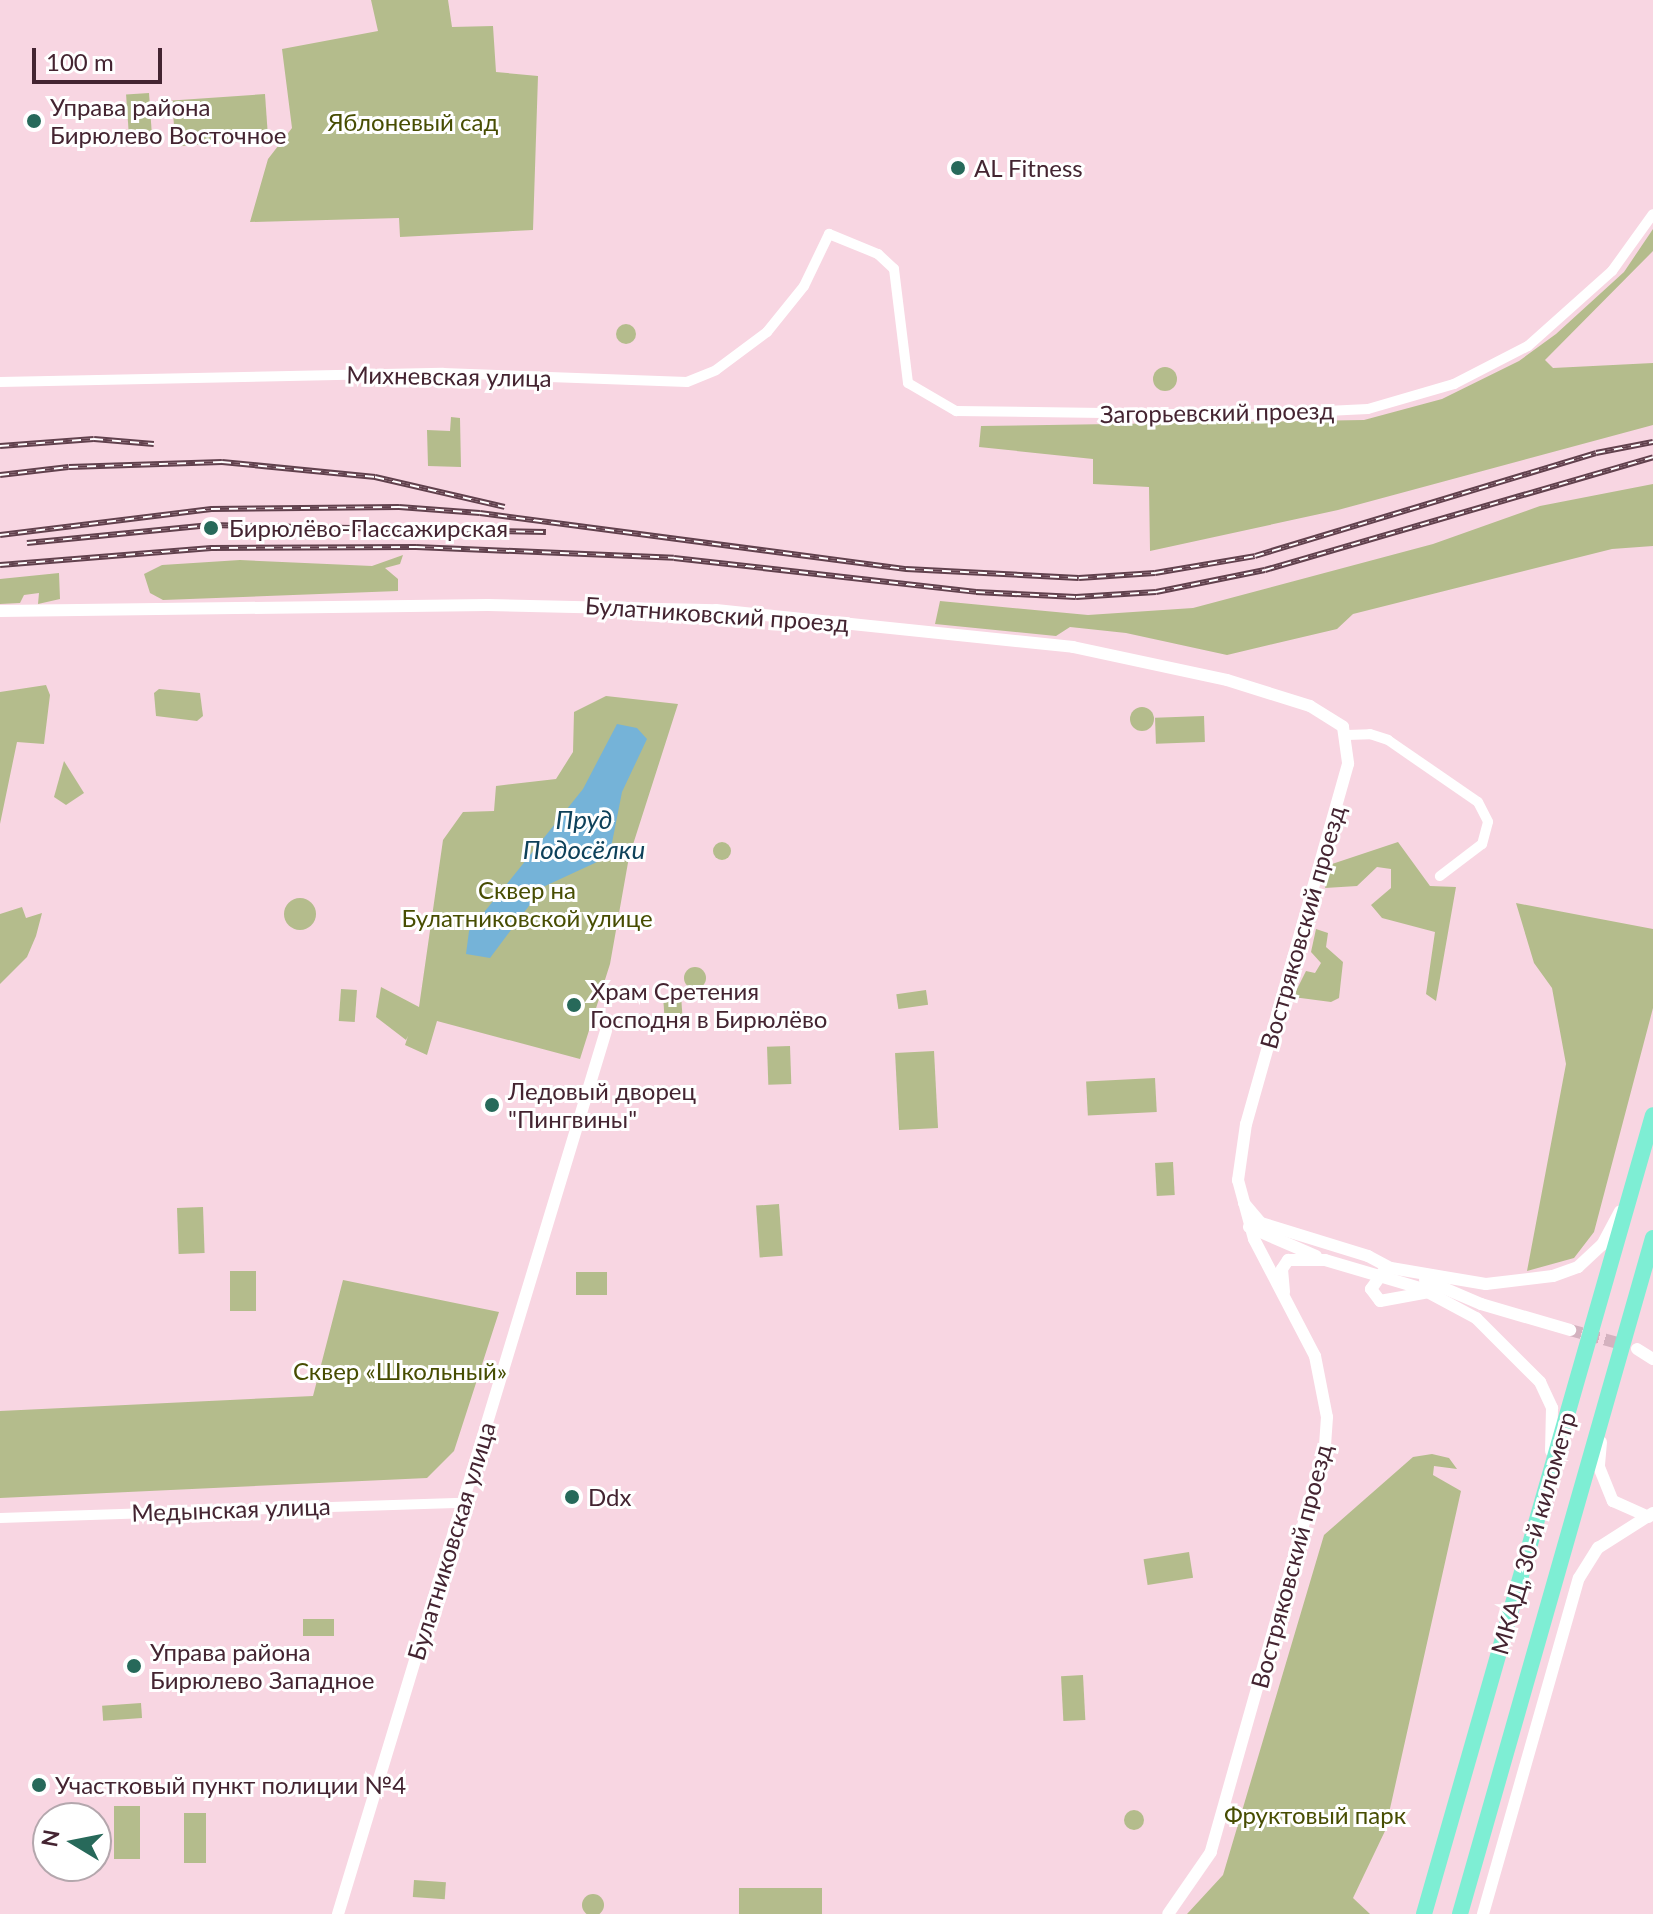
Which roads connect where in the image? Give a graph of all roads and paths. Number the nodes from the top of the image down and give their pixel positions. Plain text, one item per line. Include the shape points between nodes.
1 (1653, 214) edge
2 (829, 234) joint
3 (0, 382) edge
4 (0, 611) edge
5 (1353, 734) junction
6 (1440, 876) dead end
7 (606, 1031) dead end
8 (1653, 1115) edge
9 (1642, 1152) junction
10 (1240, 1199) junction
11 (1288, 1232) junction
12 (1255, 1234) junction
13 (1653, 1238) edge
14 (1325, 1260) junction
15 (1391, 1268) junction
16 (1408, 1273) junction
17 (1378, 1275) junction
18 (1425, 1292) junction
19 (1284, 1299) junction
20 (1468, 1299) junction
21 (1570, 1330) tunnel mouth
22 (1637, 1349) tunnel mouth
23 (1653, 1359) edge
24 (1618, 1361) junction
25 (463, 1503) junction
26 (1538, 1515) junction
27 (1650, 1516) edge
28 (0, 1518) edge
29 (338, 1914) edge
30 (1168, 1914) edge
31 (1424, 1914) edge
32 (1460, 1914) edge
33 (1483, 1914) edge

1 - 2 street, Загорьевский проезд via 1612,271 1571,313 1499,364 1395,405 1280,415 956,411 908,383 894,269 878,254
2 - 3 street, Михневская улица via 804,286 767,332 716,370 687,382 443,373
4 - 5 street, Булатниковский проезд via 505,605 741,612 1016,639 1130,658 1310,706
5 - 6 street, Булатниковский проезд via 1404,748 1478,802 1488,822 1482,844
5 - 10 street, Востряковский проезд via 1241,1146
7 - 25 street, Булатниковская улица
8 - 9 highway, МКАД, 30-й километр
9 - 16 street via 1611,1229 1578,1267 1553,1276 1486,1284
9 - 26 highway, МКАД, 30-й километр
10 - 11 street via 1261,1223
10 - 12 street, Востряковский проезд
11 - 12 street
11 - 15 street
12 - 14 street
12 - 19 street, Востряковский проезд
13 - 24 highway, МКАД, 30-й километр
14 - 17 street
14 - 19 street via 1288,1260 1282,1269
15 - 16 street
15 - 17 street
16 - 20 street
17 - 18 street
17 - 18 street via 1371,1289 1380,1301
18 - 20 street
18 - 26 street via 1476,1318 1508,1346 1548,1396 1554,1424
19 - 30 street, Востряковский проезд via 1318,1368 1327,1417 1325,1448 1217,1834 1203,1867
20 - 21 street
22 - 23 street
24 - 27 street via 1599,1467 1613,1501
24 - 32 highway, МКАД, 30-й километр
25 - 28 street, Медынская улица
25 - 29 street, Булатниковская улица
26 - 31 highway, МКАД, 30-й километр
27 - 33 street via 1598,1548 1579,1578

